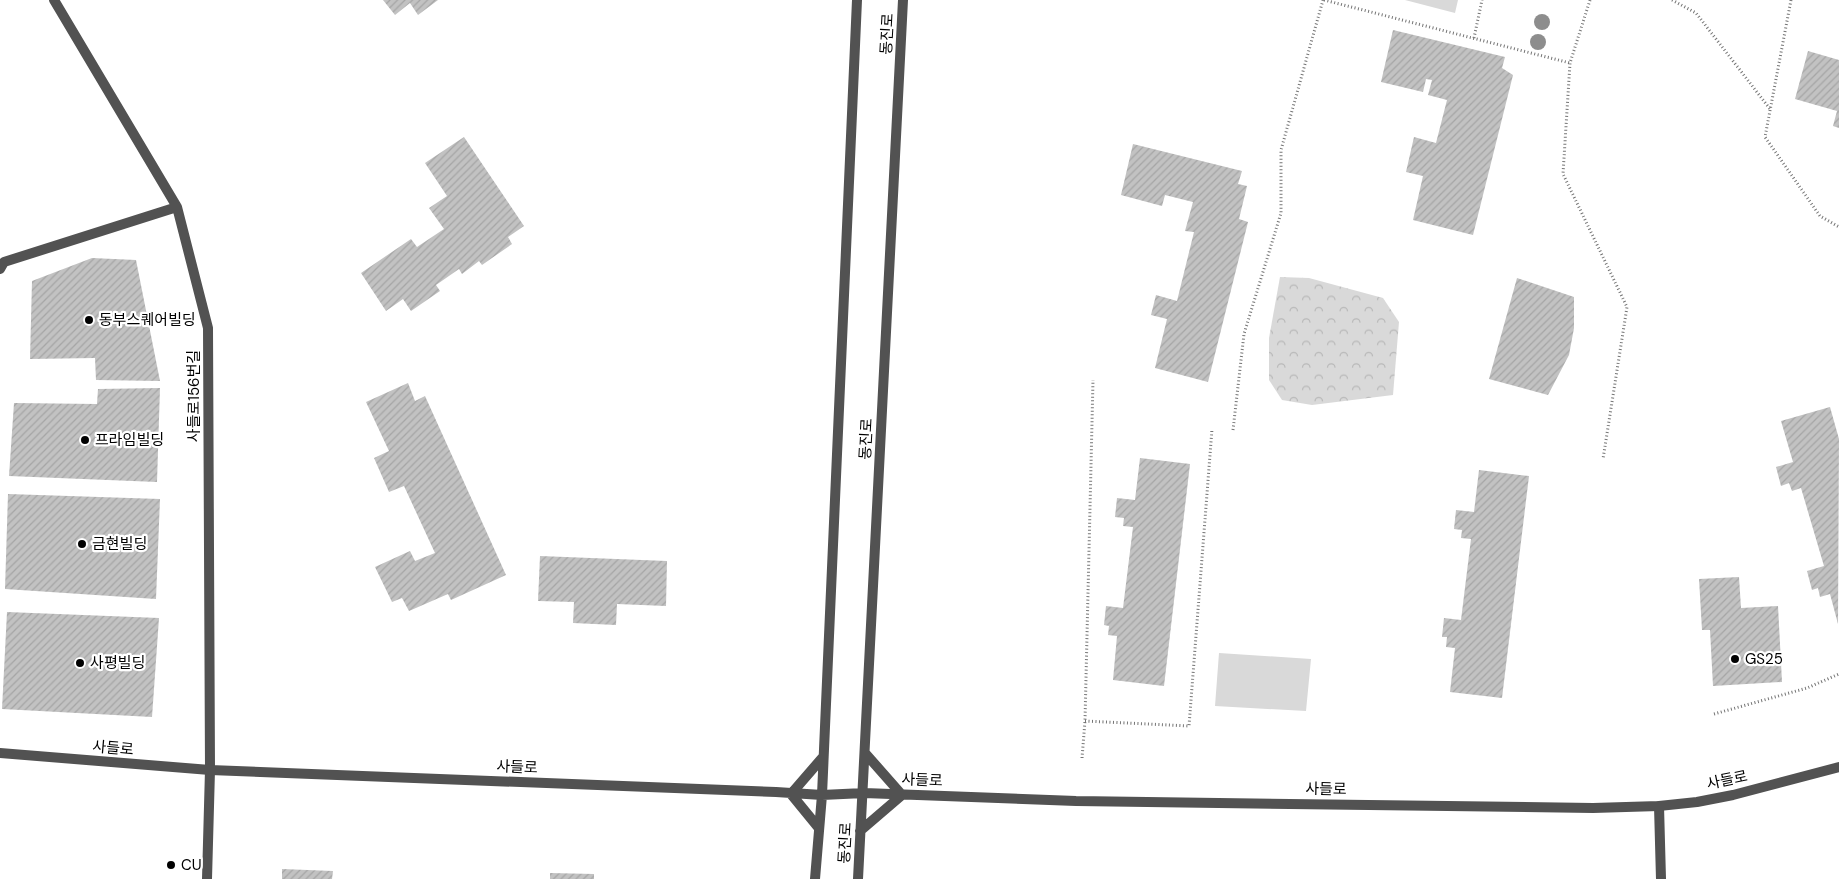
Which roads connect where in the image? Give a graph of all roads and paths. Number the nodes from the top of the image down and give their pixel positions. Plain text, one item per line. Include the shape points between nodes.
1 (54, 0) edge
2 (857, 0) edge
3 (903, 0) edge
4 (1323, 0) edge
5 (1482, 0) edge
6 (1590, 0) edge
7 (1672, 0) edge
8 (1791, 0) edge
9 (1474, 38) junction
10 (1570, 63) junction
11 (1770, 109) junction
12 (177, 206) junction
13 (1839, 226) edge
14 (0, 269) edge
15 (1093, 380) dead end
16 (1212, 429) dead end
17 (1233, 430) dead end
18 (1603, 459) dead end
19 (1839, 674) edge
20 (1714, 714) dead end
21 (1085, 721) junction
22 (865, 753) junction
23 (0, 754) edge
24 (823, 757) junction
25 (1082, 758) dead end
26 (1839, 767) edge
27 (210, 770) junction
28 (864, 793) junction
29 (791, 794) junction
30 (902, 794) junction
31 (822, 795) junction
32 (1659, 806) junction
33 (818, 827) junction
34 (860, 831) junction
35 (207, 879) edge
36 (815, 879) edge
37 (858, 879) edge
38 (1661, 879) edge

1 - 12 street, 사들로156번길
2 - 24 street, 동진로
3 - 22 street, 동진로
4 - 9 path
4 - 17 path via 1281,150 1282,213 1244,334
5 - 9 path
6 - 10 path
7 - 11 path via 1696,13
8 - 11 path
9 - 10 path
10 - 18 path via 1563,174 1627,307
11 - 13 path via 1765,137 1820,216
12 - 14 street via 4,262
12 - 27 street, 사들로156번길 via 208,328
15 - 21 path
16 - 21 path via 1189,726
19 - 20 path via 1807,688
21 - 25 path
22 - 28 street, 동진로
22 - 30 street
23 - 27 street, 사들로
24 - 29 street
24 - 31 street, 동진로
26 - 32 street, 사들로 via 1733,795
27 - 29 street, 사들로
27 - 35 street, 사들로156번길
28 - 30 street, 사들로
28 - 31 street, 사들로
28 - 34 street, 동진로
29 - 31 street, 사들로
29 - 33 street
30 - 32 street, 사들로 via 1076,801 1569,808
30 - 34 street
31 - 33 street, 동진로
32 - 38 street
33 - 36 street, 동진로
34 - 37 street, 동진로

